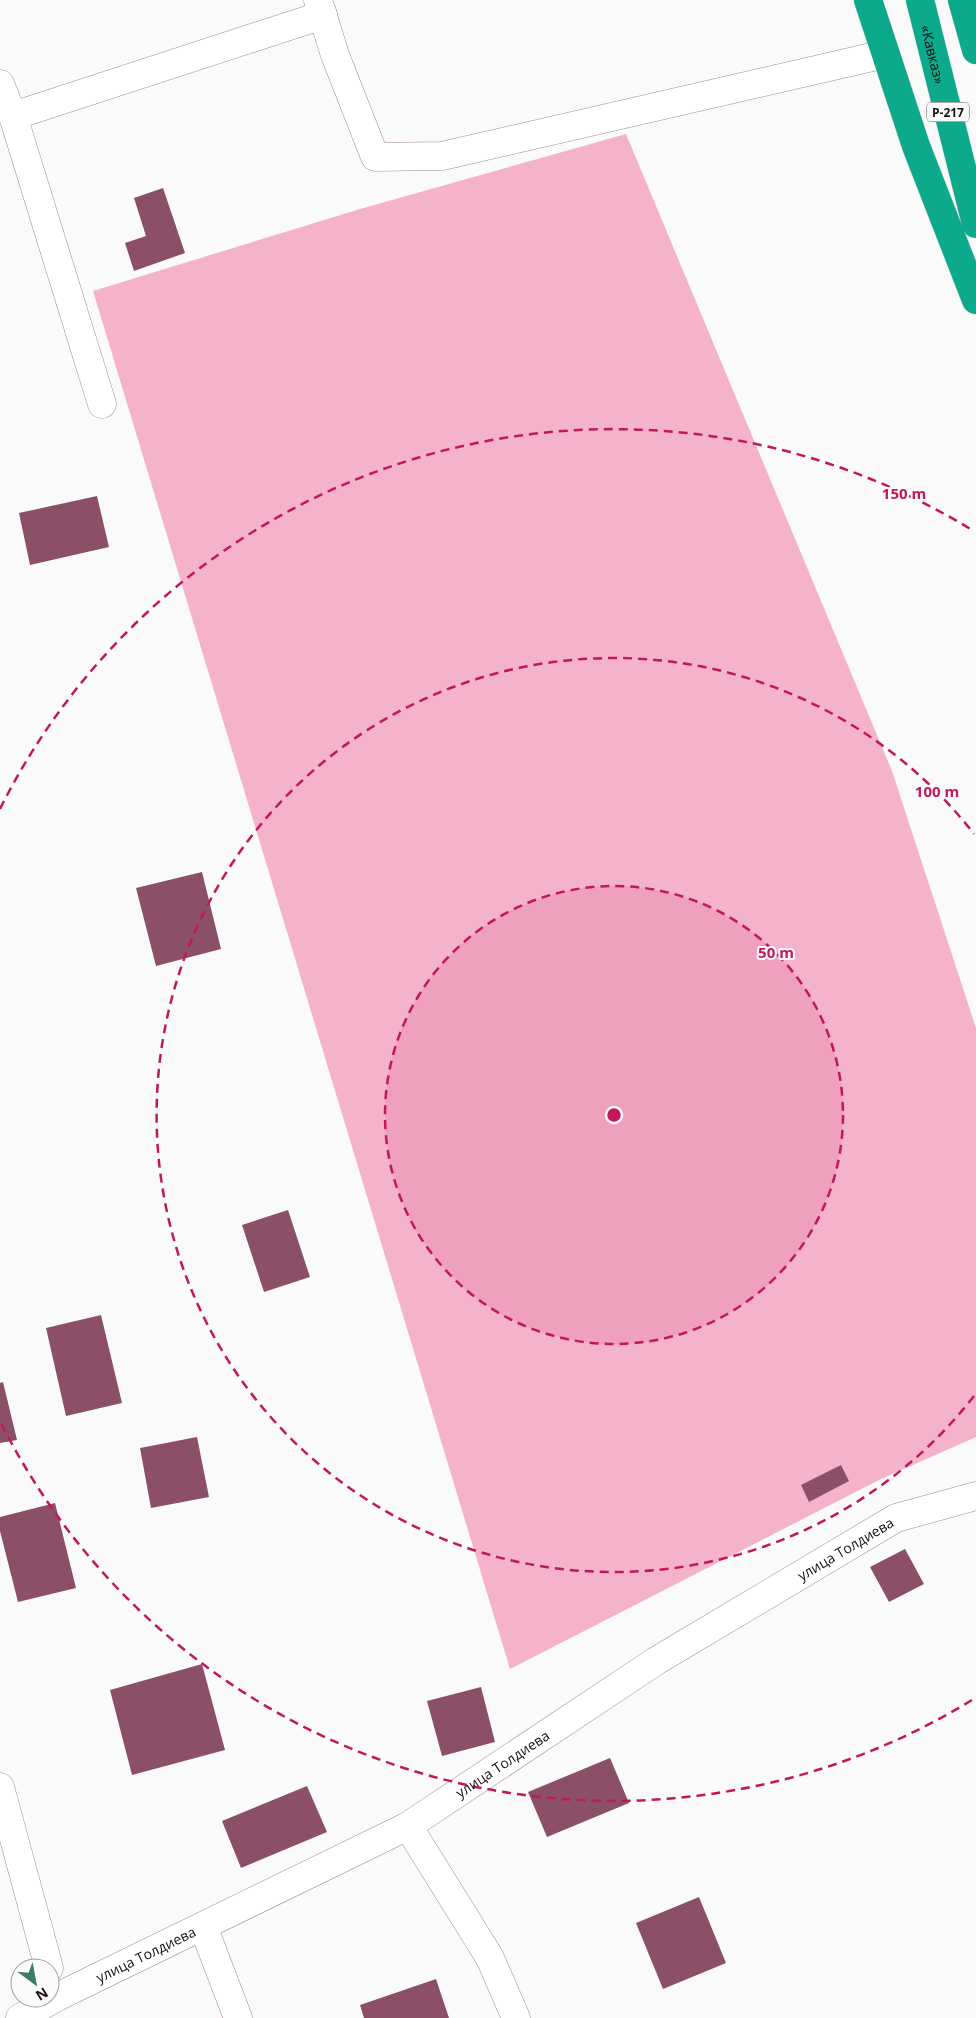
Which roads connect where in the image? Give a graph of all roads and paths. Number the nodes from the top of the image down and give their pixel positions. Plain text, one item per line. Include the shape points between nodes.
1 (868, 0) edge
2 (920, 0) edge
3 (962, 0) edge
4 (321, 8) edge
5 (976, 50) edge
6 (885, 54) junction
7 (0, 84) edge
8 (13, 116) junction
9 (976, 224) edge
10 (976, 300) edge
11 (102, 404) dead end
12 (976, 1496) edge
13 (0, 1787) edge
14 (408, 1826) junction
15 (203, 1926) junction
16 (46, 1958) edge
17 (60, 1982) edge
18 (30, 2008) edge
19 (20, 2018) edge
20 (238, 2018) edge
21 (516, 2018) edge

1 - 6 highway
2 - 9 highway, «Кавказ» / Р-217
3 - 5 highway
4 - 6 street via 335,55 375,157 442,156
4 - 8 street
6 - 10 highway via 916,146
7 - 8 street
8 - 11 street
12 - 14 street, улица Толдиева via 896,1518 656,1661
13 - 16 street
14 - 15 street, улица Толдиева
14 - 21 street via 490,1958
15 - 17 street, улица Толдиева
15 - 20 street
18 - 19 street, улица Толдиева

